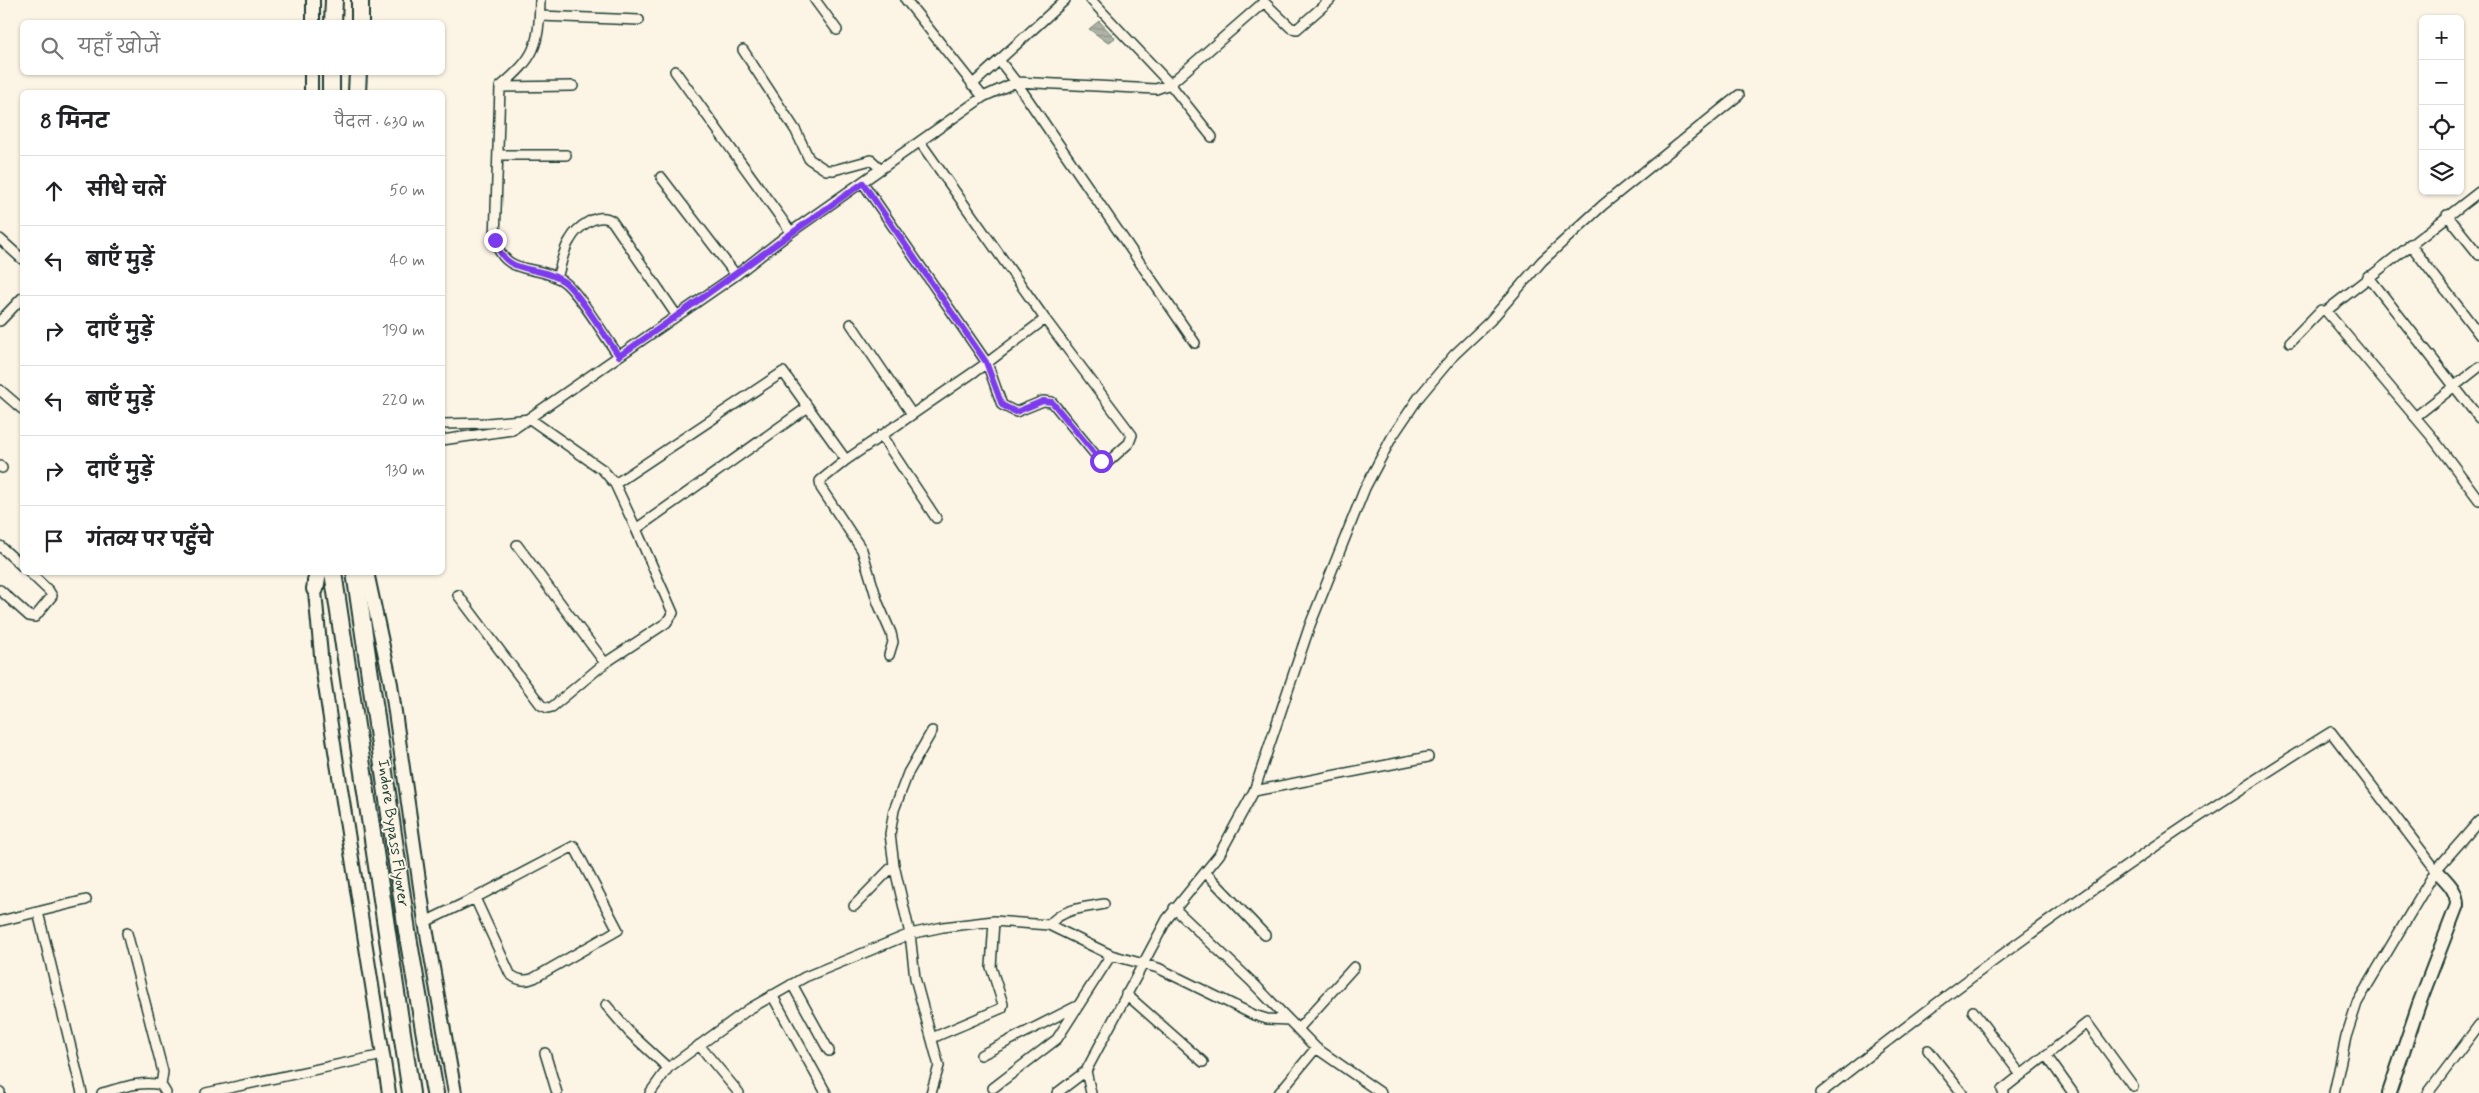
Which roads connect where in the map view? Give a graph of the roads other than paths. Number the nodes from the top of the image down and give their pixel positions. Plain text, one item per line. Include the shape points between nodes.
1 (313, 0) edge
2 (334, 0) edge
3 (360, 0) edge
4 (540, 0) edge
5 (815, 0) edge
6 (906, 0) edge
7 (1065, 0) edge
8 (1091, 0) edge
9 (1328, 0) edge
10 (1262, 1) edge
11 (540, 16) junction
12 (312, 20) edge
13 (333, 20) edge
14 (360, 20) edge
15 (639, 20) dead end
16 (837, 30) dead end
17 (742, 50) dead end
18 (999, 60) junction
19 (675, 71) dead end
20 (312, 75) edge
21 (331, 75) edge
22 (358, 75) edge
23 (1016, 82) junction
24 (1170, 84) junction
25 (972, 85) junction
26 (573, 86) dead end
27 (500, 87) junction
28 (311, 90) edge
29 (331, 90) edge
30 (357, 90) edge
31 (1739, 95) dead end
32 (982, 97) junction
33 (1212, 137) dead end
34 (920, 142) junction
35 (498, 155) junction
36 (566, 155) dead end
37 (881, 170) junction
38 (661, 177) dead end
39 (863, 183) junction
40 (2479, 192) edge
41 (2448, 215) junction
42 (791, 232) junction
43 (0, 239) edge
44 (2410, 244) junction
45 (2479, 255) edge
46 (20, 257) edge
47 (736, 275) junction
48 (2368, 276) junction
49 (557, 278) junction
50 (20, 300) edge
51 (2321, 310) dead end
52 (677, 316) junction
53 (1045, 318) junction
54 (0, 321) edge
55 (851, 324) dead end
56 (2479, 334) edge
57 (2290, 342) dead end
58 (1195, 343) dead end
59 (619, 356) junction
60 (986, 362) junction
61 (2479, 367) edge
62 (2454, 386) junction
63 (0, 390) edge
64 (20, 407) edge
65 (808, 407) junction
66 (912, 414) junction
67 (2415, 417) junction
68 (530, 418) junction
69 (2479, 418) edge
70 (445, 424) edge
71 (881, 436) junction
72 (445, 440) edge
73 (846, 460) junction
74 (615, 484) junction
75 (2479, 500) edge
76 (936, 518) dead end
77 (636, 529) junction
78 (517, 545) dead end
79 (0, 546) edge
80 (20, 564) edge
81 (32, 575) edge
82 (333, 575) edge
83 (355, 575) edge
84 (368, 575) edge
85 (314, 581) edge
86 (0, 590) edge
87 (458, 595) dead end
88 (889, 655) dead end
89 (605, 664) junction
90 (932, 731) dead end
91 (1428, 757) dead end
92 (1254, 792) junction
93 (2479, 821) edge
94 (894, 864) junction
95 (2436, 870) junction
96 (1205, 872) junction
97 (474, 898) junction
98 (86, 900) dead end
99 (1104, 904) dead end
100 (854, 906) dead end
101 (1174, 908) junction
102 (38, 912) junction
103 (0, 921) edge
104 (994, 921) junction
105 (425, 922) junction
106 (1049, 925) junction
107 (127, 933) dead end
108 (910, 934) junction
109 (1265, 935) dead end
110 (1111, 955) junction
111 (1142, 964) junction
112 (1354, 967) dead end
113 (792, 984) junction
114 (1126, 994) junction
115 (772, 996) junction
116 (606, 1005) dead end
117 (1080, 1005) junction
118 (1973, 1012) dead end
119 (1289, 1020) junction
120 (2479, 1024) edge
121 (1298, 1029) junction
122 (932, 1038) junction
123 (699, 1046) junction
124 (1316, 1048) junction
125 (830, 1050) dead end
126 (1928, 1050) dead end
127 (545, 1053) dead end
128 (981, 1055) dead end
129 (2046, 1055) junction
130 (383, 1056) junction
131 (1203, 1062) dead end
132 (668, 1068) junction
133 (1086, 1071) junction
134 (2020, 1075) junction
135 (2133, 1086) dead end
136 (434, 1088) edge
137 (993, 1088) dead end
138 (163, 1089) edge
139 (411, 1091) edge
140 (2001, 1092) edge
141 (82, 1093) edge
142 (102, 1093) edge
143 (206, 1093) edge
144 (389, 1093) edge
145 (455, 1093) edge
146 (557, 1093) edge
147 (650, 1093) edge
148 (740, 1093) edge
149 (826, 1093) edge
150 (931, 1093) edge
151 (1057, 1093) edge
152 (1090, 1093) edge
153 (1279, 1093) edge
154 (1381, 1093) edge
155 (1821, 1093) edge
156 (1962, 1093) edge
157 (2073, 1093) edge
158 (2334, 1093) edge
159 (2389, 1093) edge
160 (2428, 1093) edge

1 - 12 street
2 - 13 highway
3 - 14 highway
4 - 11 street
5 - 16 street
6 - 25 street
7 - 18 street
8 - 24 street
9 - 10 street via 1297,29
10 - 24 street
11 - 15 street
11 - 27 street via 532,54 524,67
17 - 37 street via 796,131 809,159 826,170 871,160
18 - 23 street
18 - 25 street
19 - 42 street
20 - 28 street
21 - 29 highway
22 - 30 highway
23 - 24 street via 1156,89
23 - 32 street
23 - 58 street
24 - 33 street
25 - 32 street
26 - 27 street
27 - 35 street
31 - 92 street via 1603,205 1542,261 1419,397 1392,437 1365,488 1310,625
32 - 34 street
34 - 37 street
34 - 53 street
35 - 36 street
35 - 49 street via 495,240 498,252 508,263
37 - 39 street
38 - 47 street
39 - 42 street
39 - 60 street
40 - 41 street
41 - 44 street
41 - 45 street
42 - 47 street
43 - 46 street
44 - 48 street
44 - 56 street
47 - 52 street
48 - 62 street
48 - 67 street via 2326,311
49 - 52 street via 568,241 597,217 607,218
49 - 59 street via 572,289
50 - 54 street
51 - 57 street
52 - 59 street
53 - 60 street
53 - 60 street via 1130,432 1132,438 1129,443 1108,462 1098,458 1052,402 1043,401 1016,412 1002,405
55 - 66 street
59 - 68 street
60 - 66 street
61 - 62 street
62 - 67 street
62 - 69 street
63 - 64 street
65 - 73 street
65 - 74 street via 784,372
65 - 77 street
66 - 71 street
67 - 75 street
68 - 70 street
68 - 72 street via 512,430
68 - 74 street via 603,470
71 - 73 street
71 - 76 street
73 - 88 street via 824,476 820,481 821,488 862,550 891,633 893,642
74 - 77 street
77 - 89 street via 673,613 666,623
78 - 89 street
79 - 80 street
81 - 86 street via 52,596 35,617 29,616
82 - 139 highway, Indore Bypass Flyover
83 - 136 highway, Indore Bypass Flyover via 400,884
84 - 105 street via 391,684
85 - 130 street via 324,675
87 - 89 street via 544,707 552,707
90 - 94 street via 908,772 894,810 890,834
91 - 92 street
92 - 96 street via 1219,855
93 - 95 street
94 - 100 street
94 - 108 street
95 - 155 street via 2331,732 2272,768 2050,919
95 - 158 street via 2357,1004
95 - 159 street via 2452,887 2457,905
96 - 101 street
96 - 109 street
97 - 97 street via 510,974 519,980 534,978 618,930 574,846
97 - 105 street
98 - 102 street
99 - 106 street via 1066,911
101 - 111 street
101 - 119 street
102 - 103 street
102 - 141 street
104 - 106 street
104 - 108 street
104 - 122 street via 991,967 1002,1008
105 - 145 street
106 - 110 street
107 - 138 street via 163,1072
108 - 113 street
108 - 122 street via 915,978
110 - 111 street
110 - 117 street
111 - 114 street
111 - 119 street via 1158,968 1254,1015
112 - 121 street
113 - 115 street
113 - 125 street
114 - 131 street
114 - 133 street
115 - 123 street
115 - 149 street
116 - 132 street via 630,1033
117 - 128 street
117 - 137 street via 1049,1047
118 - 134 street
119 - 121 street
120 - 160 street
121 - 124 street
122 - 150 street via 939,1066
123 - 132 street
123 - 148 street
124 - 153 street
124 - 154 street
126 - 156 street
127 - 146 street
129 - 134 street
129 - 135 street via 2087,1023
129 - 157 street
130 - 143 street
130 - 144 street
132 - 147 street
133 - 151 street
133 - 152 street
134 - 140 street
138 - 142 street via 138,1084

